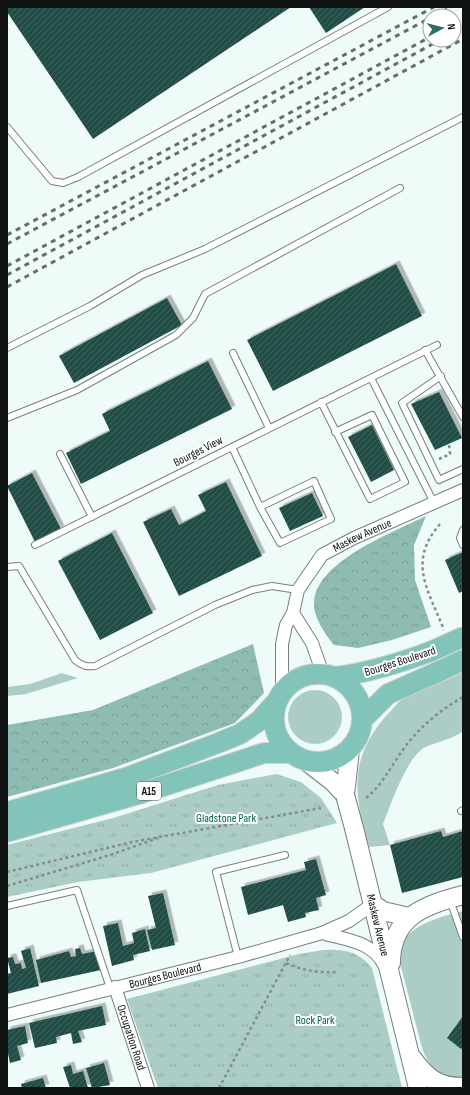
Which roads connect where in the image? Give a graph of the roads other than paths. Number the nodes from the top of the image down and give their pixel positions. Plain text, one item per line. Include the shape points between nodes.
1 (388, 7) edge
2 (463, 117) edge
3 (7, 127) edge
4 (400, 188) dead end
5 (436, 345) dead end
6 (7, 348) edge
7 (425, 350) junction
8 (233, 353) dead end
9 (441, 376) junction
10 (371, 378) junction
11 (321, 402) junction
12 (463, 417) edge
13 (7, 418) edge
14 (269, 428) junction
15 (335, 432) junction
16 (232, 447) junction
17 (60, 454) dead end
18 (463, 469) edge
19 (463, 490) edge
20 (434, 503) junction
21 (260, 507) junction
22 (92, 517) junction
23 (463, 530) edge
24 (463, 544) edge
25 (35, 545) dead end
26 (7, 567) edge
27 (298, 590) junction
28 (293, 613) junction
29 (463, 637) edge
30 (463, 660) edge
31 (329, 676) junction
32 (279, 697) junction
33 (362, 720) junction
34 (350, 750) junction
35 (298, 757) junction
36 (345, 795) junction
37 (7, 812) edge
38 (7, 832) edge
39 (285, 855) dead end
40 (456, 896) edge
41 (373, 904) junction
42 (7, 906) edge
43 (409, 917) junction
44 (322, 933) junction
45 (463, 937) edge
46 (238, 957) junction
47 (391, 980) junction
48 (113, 988) junction
49 (7, 1015) edge
50 (410, 1055) junction
51 (144, 1087) edge
52 (463, 1087) edge
53 (418, 1088) edge

1 - 3 lane via 63,183 52,181
2 - 6 lane via 205,249 142,275 90,306
4 - 13 lane via 205,294 193,318 176,335 77,390
5 - 7 lane, Bourges View
7 - 9 lane
7 - 10 lane, Bourges View
8 - 14 lane
9 - 12 lane
9 - 18 lane via 402,403 439,480
10 - 11 lane, Bourges View
10 - 20 lane
11 - 14 lane, Bourges View
11 - 15 lane
14 - 16 lane, Bourges View
15 - 15 lane via 372,415 405,482 370,499
16 - 21 lane
16 - 22 lane, Bourges View
17 - 22 lane
19 - 20 street, Maskew Avenue
20 - 27 street, Maskew Avenue via 322,555
21 - 21 lane via 314,481 332,519 280,543
22 - 25 lane, Bourges View
23 - 24 lane via 460,538
26 - 27 lane via 19,566 75,660 88,667 95,666 215,605 252,590 272,586
27 - 28 street, Maskew Avenue
28 - 31 street
28 - 32 street, Maskew Avenue via 286,625 282,644
29 - 31 main road, Bourges Boulevard, bridge via 387,667 360,674
30 - 33 main road, Bourges Boulevard, bridge via 388,694
31 - 32 main road via 311,674 299,678 289,684
31 - 33 main road via 350,688 361,708
32 - 35 main road via 274,715 275,729 280,742
32 - 37 main road, A15 via 259,721 240,734 128,777
33 - 34 main road via 360,732
34 - 35 main road via 333,760 320,762
34 - 36 street, Maskew Avenue
35 - 36 street, Maskew Avenue via 333,782
35 - 38 main road, A15 via 264,753 140,794
36 - 41 street, Maskew Avenue, bridge
39 - 46 lane via 216,872
40 - 43 street via 428,905
40 - 45 lane
41 - 43 street via 382,911
41 - 44 street, Bourges Boulevard via 349,921
41 - 47 street, Maskew Avenue
42 - 48 lane via 77,890
43 - 47 street via 394,940 391,952
44 - 46 street, Bourges Boulevard
44 - 47 street via 370,948 379,957
46 - 48 street, Bourges Boulevard
47 - 50 street, Maskew Avenue
48 - 49 street, Bourges Boulevard
48 - 51 street, Occupation Road via 125,1018
50 - 52 street, Maskew Avenue via 432,1080 451,1087
50 - 53 street, Maskew Avenue

